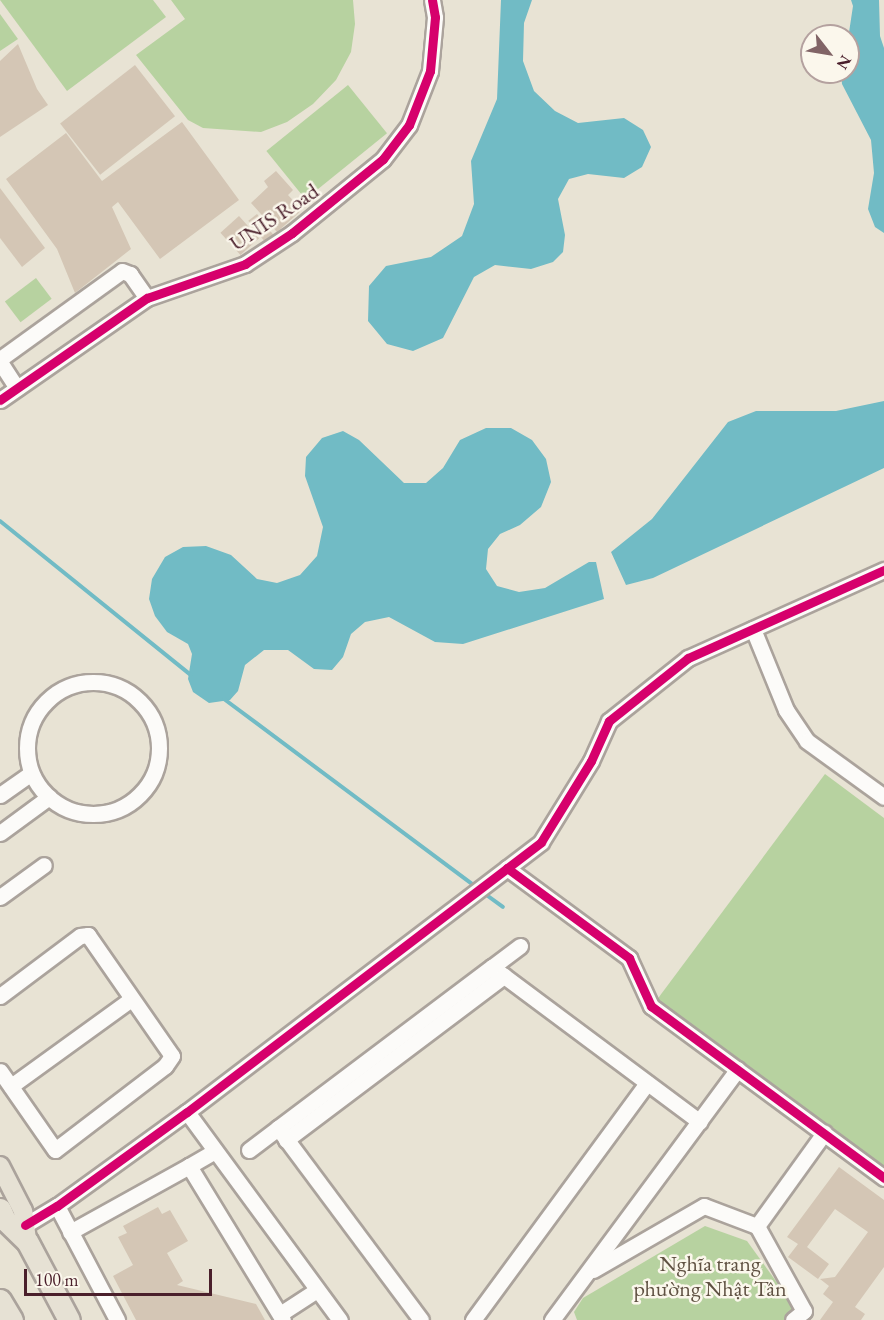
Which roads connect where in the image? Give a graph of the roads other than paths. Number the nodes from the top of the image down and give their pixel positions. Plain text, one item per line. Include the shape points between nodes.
1 (432, 0) edge
2 (147, 298) junction
3 (0, 361) edge
4 (17, 388) junction
5 (0, 400) edge
6 (884, 570) edge
7 (753, 629) junction
8 (31, 772) junction
9 (0, 795) edge
10 (49, 797) junction
11 (884, 797) edge
12 (0, 834) edge
13 (44, 865) dead end
14 (507, 868) junction
15 (0, 897) edge
16 (520, 946) dead end
17 (498, 972) junction
18 (0, 996) edge
19 (131, 999) junction
20 (738, 1069) junction
21 (0, 1071) edge
22 (647, 1083) junction
23 (11, 1086) junction
24 (187, 1112) junction
25 (700, 1122) junction
26 (824, 1133) junction
27 (282, 1134) junction
28 (249, 1150) dead end
29 (216, 1151) junction
30 (0, 1166) edge
31 (189, 1166) junction
32 (884, 1178) edge
33 (57, 1206) junction
34 (0, 1209) edge
35 (758, 1227) junction
36 (70, 1232) junction
37 (26, 1233) junction
38 (586, 1274) junction
39 (317, 1290) junction
40 (0, 1300) edge
41 (281, 1317) edge
42 (557, 1317) edge
43 (71, 1318) edge
44 (12, 1320) edge
45 (117, 1320) edge
46 (339, 1320) edge
47 (421, 1320) edge
48 (473, 1320) edge
49 (793, 1320) edge

1 - 2 street, UNIS Road via 435,17 430,71 410,125 383,159 301,226 245,264
2 - 3 street via 130,274 122,271
2 - 4 street, UNIS Road
3 - 4 street
4 - 5 street, UNIS Road
6 - 7 street
7 - 11 street via 786,710 807,741
7 - 14 street via 688,658 609,720 591,761 541,842
8 - 9 street
8 - 10 street
8 - 10 street via 26,748 29,727 39,708 54,693 73,684 115,684 149,711 158,732 159,755 153,777 139,796 120,809 98,814 76,813
10 - 12 street
13 - 15 street
14 - 20 street via 629,958 651,1006
14 - 24 street
16 - 17 street
17 - 22 street
17 - 27 street
18 - 19 street via 84,935 90,937
19 - 23 street
19 - 23 street via 172,1059 55,1150
20 - 25 street
20 - 26 street
21 - 23 street
22 - 25 street
22 - 48 street
24 - 29 street
24 - 33 street
25 - 38 street
26 - 32 street
26 - 35 street
27 - 28 street
27 - 47 street
29 - 31 street
29 - 39 street
30 - 37 main road via 23,1211
31 - 36 street
31 - 41 street
33 - 36 street
33 - 37 street
34 - 37 highway via 5,1220
35 - 38 street via 704,1206
35 - 49 street via 804,1311
36 - 45 street
37 - 43 highway
38 - 42 street
39 - 41 street
39 - 46 street
40 - 44 highway

